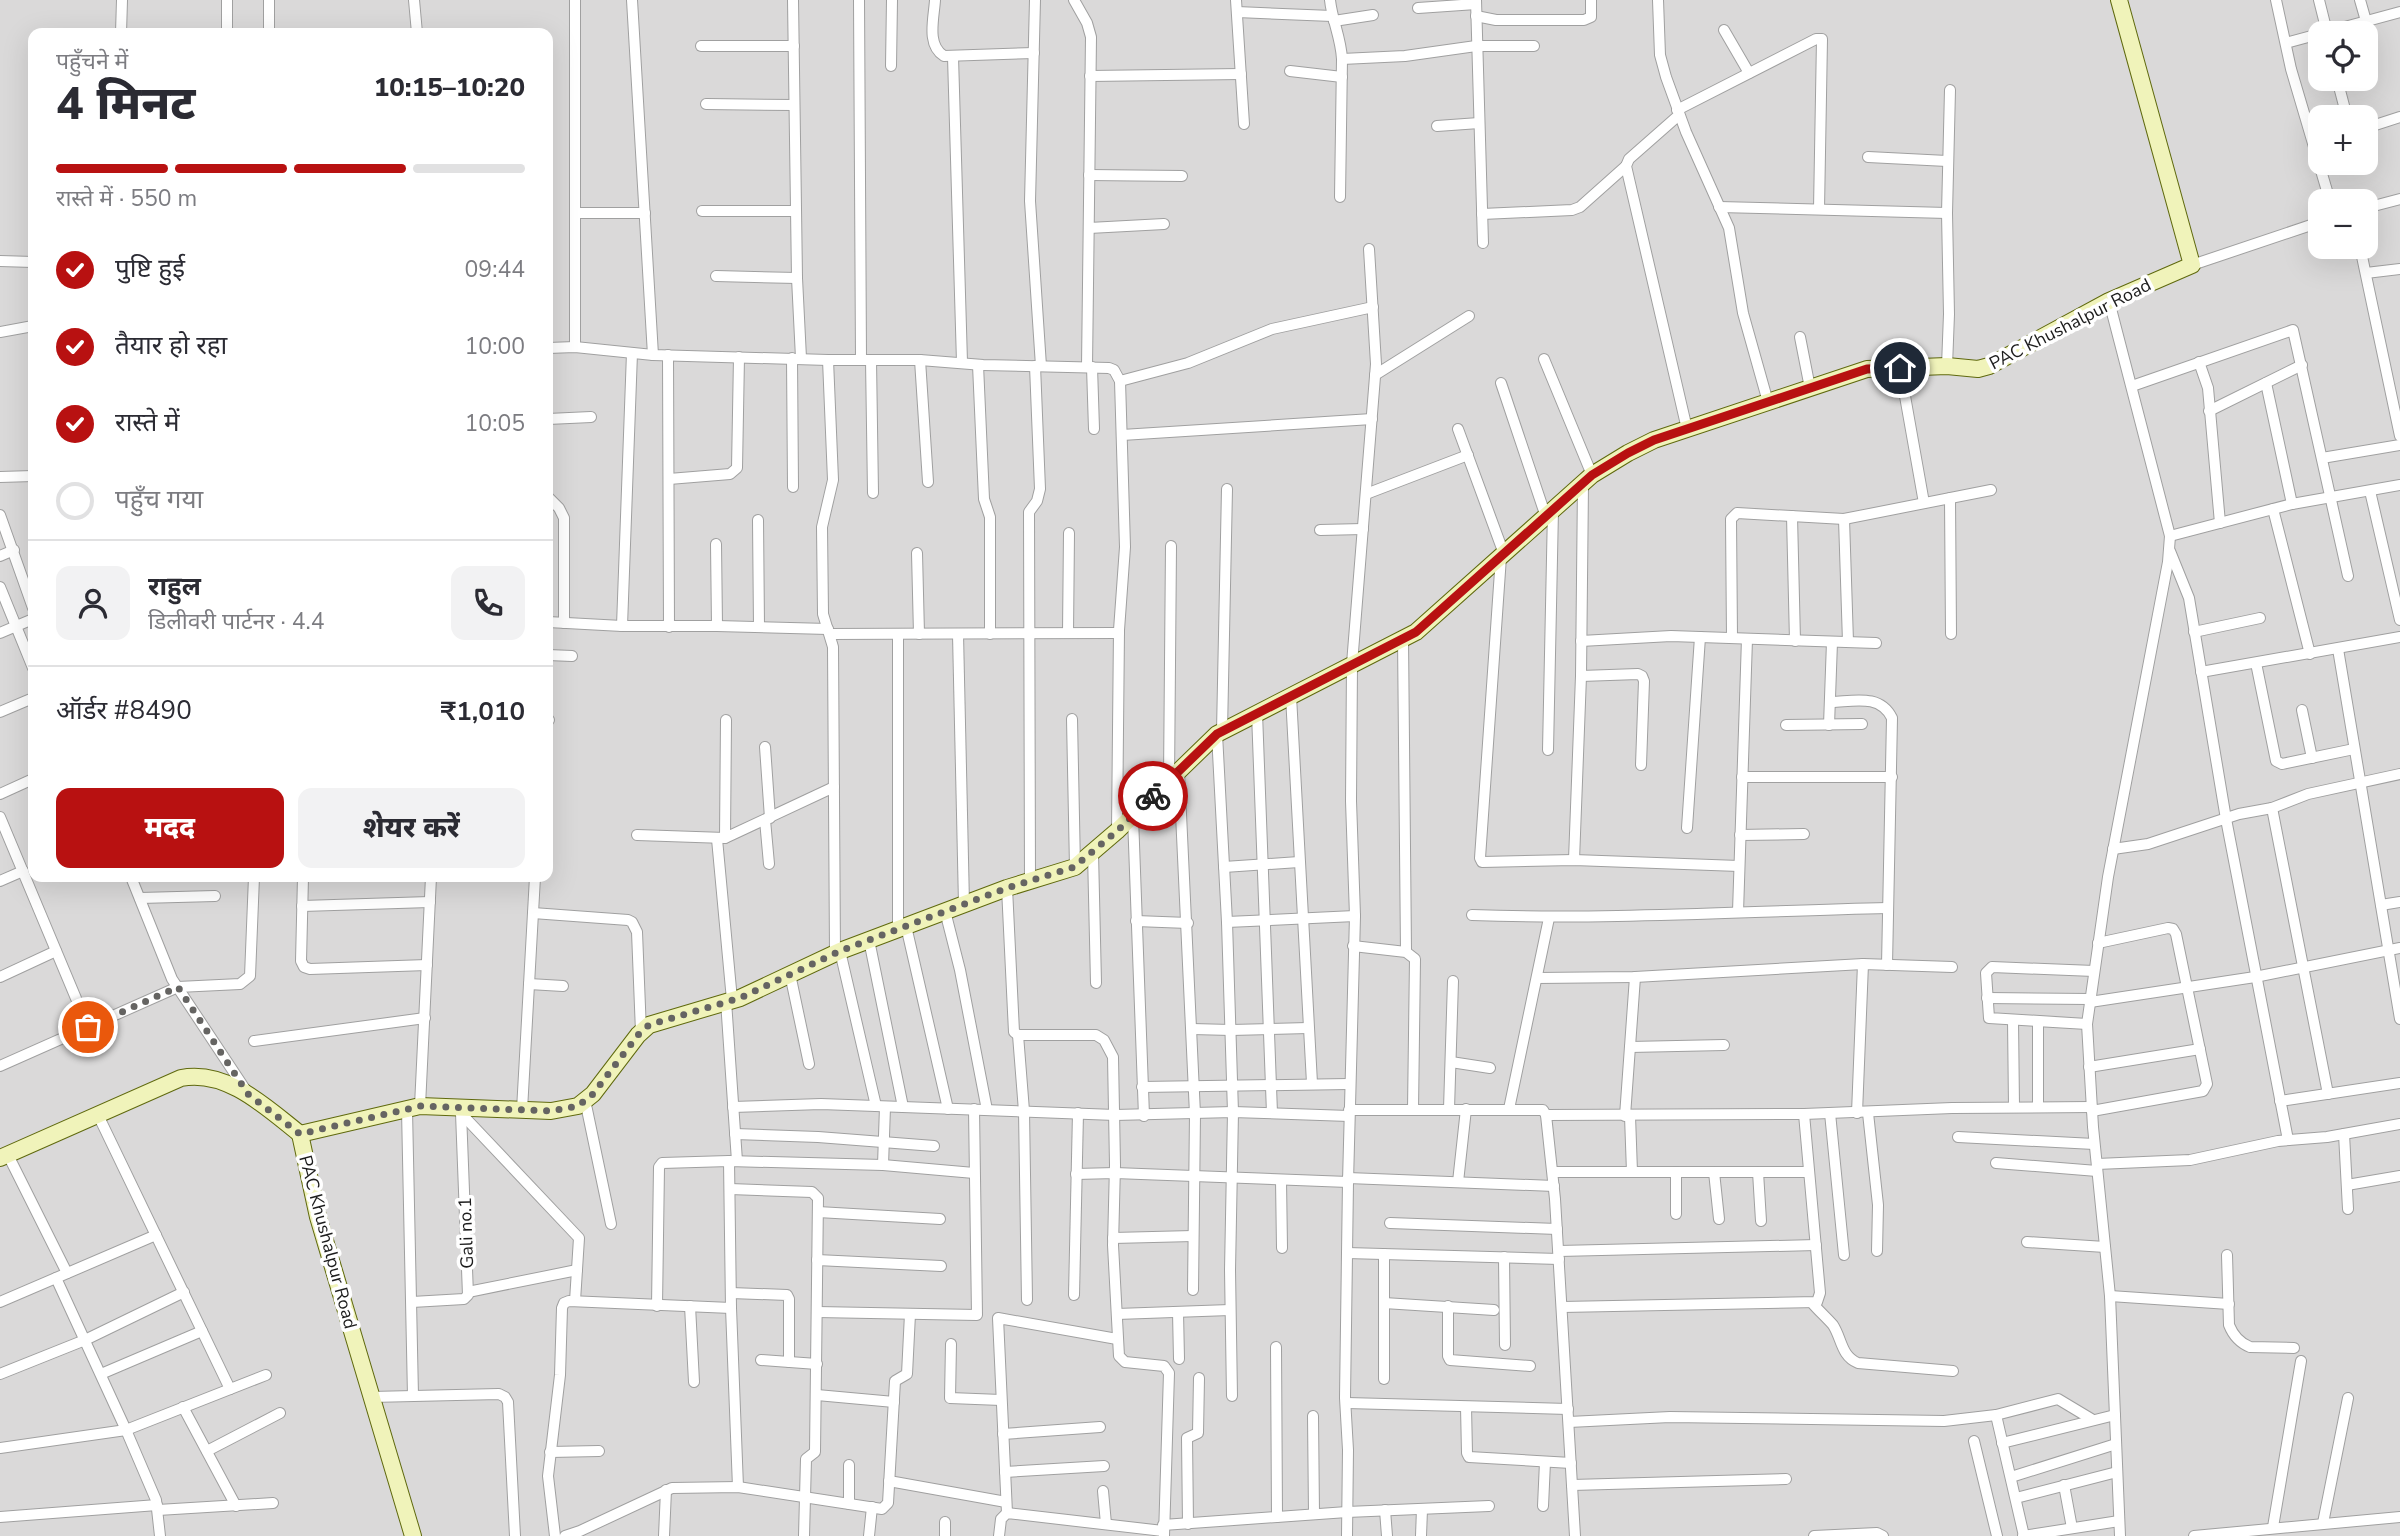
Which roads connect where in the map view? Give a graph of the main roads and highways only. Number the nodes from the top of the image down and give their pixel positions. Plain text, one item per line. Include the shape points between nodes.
1 (2120, 0) edge
2 (300, 1134) junction
3 (4, 1157) edge
4 (413, 1536) edge

1 - 2 main road, PAC Khushalpur Road via 2192,265 2109,301 1989,366 1867,369 1645,444 1588,479 1416,632 1220,732 1074,867 838,952 729,1001 649,1025 578,1106 551,1111 414,1108
2 - 3 main road via 248,1094 193,1076
2 - 4 main road, PAC Khushalpur Road via 318,1217

